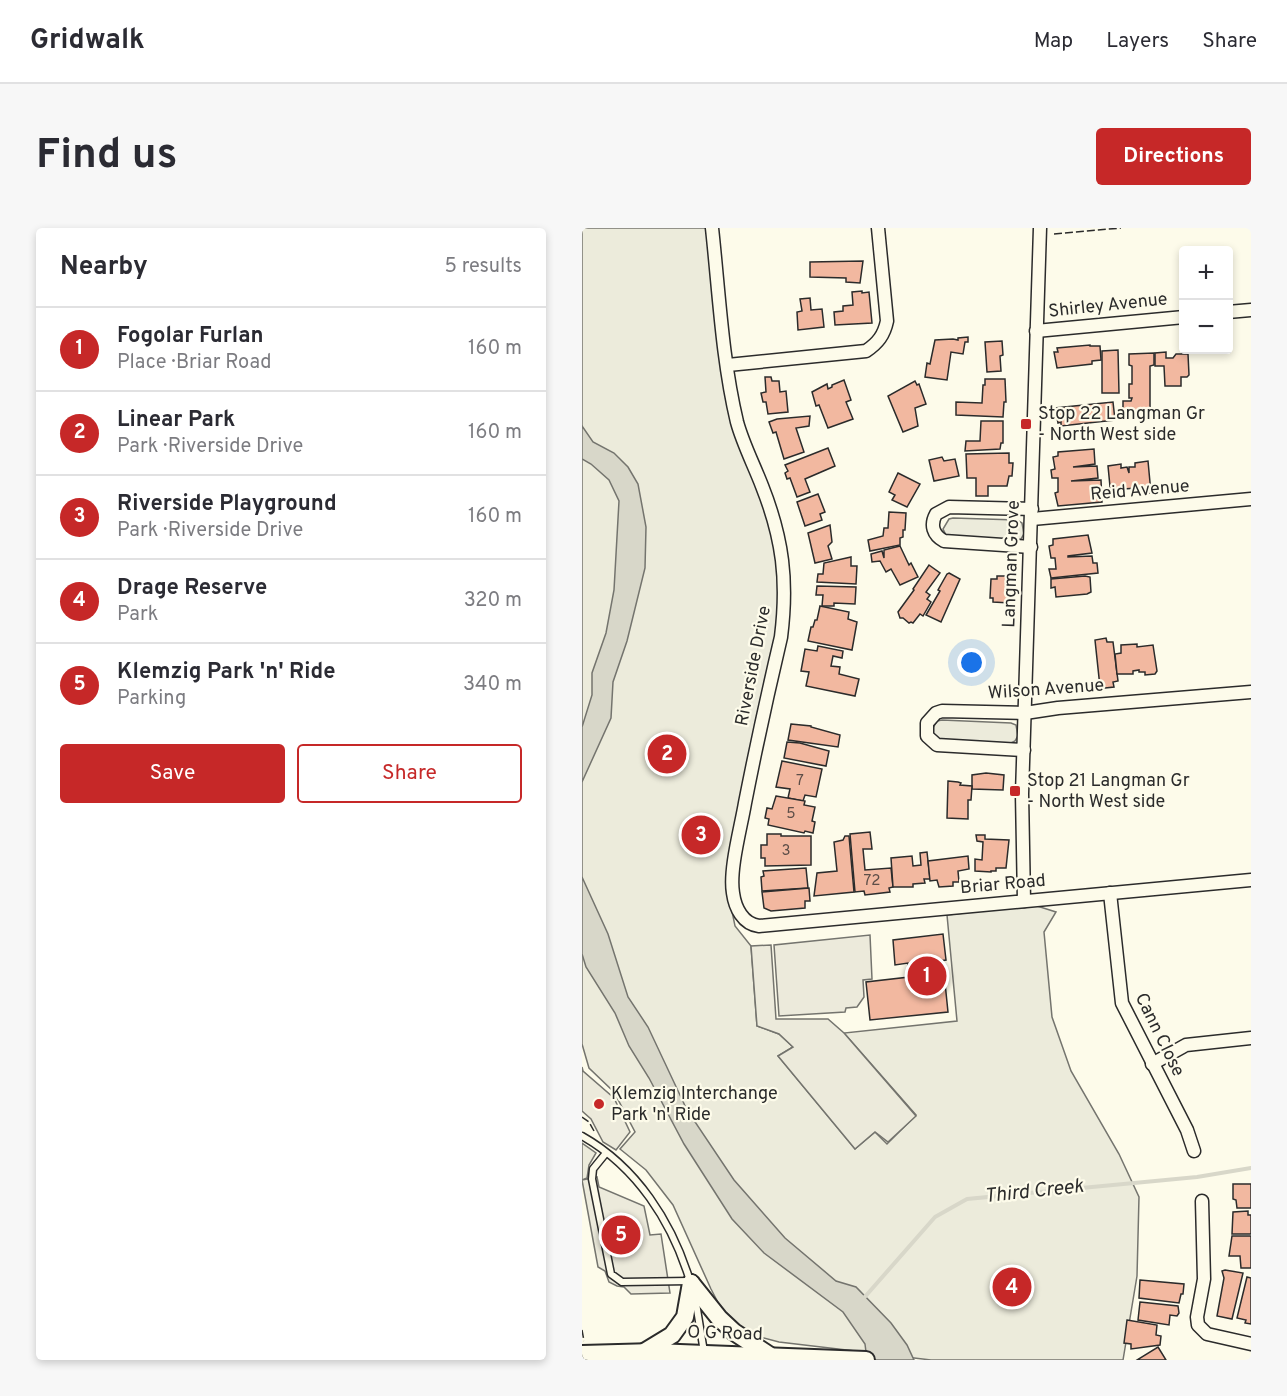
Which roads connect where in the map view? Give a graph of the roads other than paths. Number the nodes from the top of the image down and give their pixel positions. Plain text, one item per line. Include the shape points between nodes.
1 (712, 228) edge
2 (878, 228) edge
3 (1040, 228) edge
4 (1251, 310) edge
5 (1233, 312) edge
6 (1179, 317) edge
7 (1036, 331) junction
8 (728, 365) junction
9 (1251, 499) edge
10 (1032, 514) junction
11 (1031, 547) junction
12 (1251, 692) edge
13 (1025, 713) junction
14 (1023, 750) junction
15 (1251, 880) edge
16 (1110, 893) junction
17 (1024, 901) junction
18 (759, 926) joint
19 (1251, 1038) edge
20 (1152, 1064) junction
21 (582, 1136) edge
22 (1194, 1151) dead end
23 (606, 1153) junction
24 (1202, 1201) dead end
25 (691, 1282) junction
26 (1251, 1344) edge
27 (644, 1352) junction
28 (590, 1353) edge
29 (770, 1355) junction
30 (705, 1357) edge
31 (859, 1359) edge

1 - 8 street, Riverside Drive
2 - 8 street via 887,321 874,346 866,351
3 - 7 street, Langman Grove
4 - 5 street
6 - 7 street, Shirley Avenue
7 - 10 street, Langman Grove
8 - 18 street, Riverside Drive via 738,425 775,521 784,567 781,638 741,821 732,890 741,916
9 - 10 street, Reid Avenue
10 - 11 street, Langman Grove
10 - 11 street, Reid Avenue via 949,507 936,514 933,524 934,532 944,541
11 - 13 street, Langman Grove
12 - 13 street, Wilson Avenue
13 - 14 street, Langman Grove
13 - 14 street, Wilson Avenue via 942,711 929,718 926,728 927,736 937,745
14 - 17 street, Langman Grove
15 - 16 street, Briar Road
16 - 17 street, Briar Road
16 - 20 street, Cann Close via 1120,996
17 - 18 street, Briar Road
19 - 20 street via 1186,1045
20 - 22 street, Cann Close
21 - 23 lane
23 - 25 lane via 663,1216
23 - 25 lane via 596,1163 592,1179 611,1274 622,1282
24 - 26 street via 1204,1279 1198,1325 1207,1334
25 - 27 main road via 685,1317 672,1335
25 - 29 main road via 734,1332
25 - 30 lane
27 - 28 main road, O G Road
27 - 30 main road, O G Road
29 - 30 main road, O G Road
29 - 31 main road, O G Road

